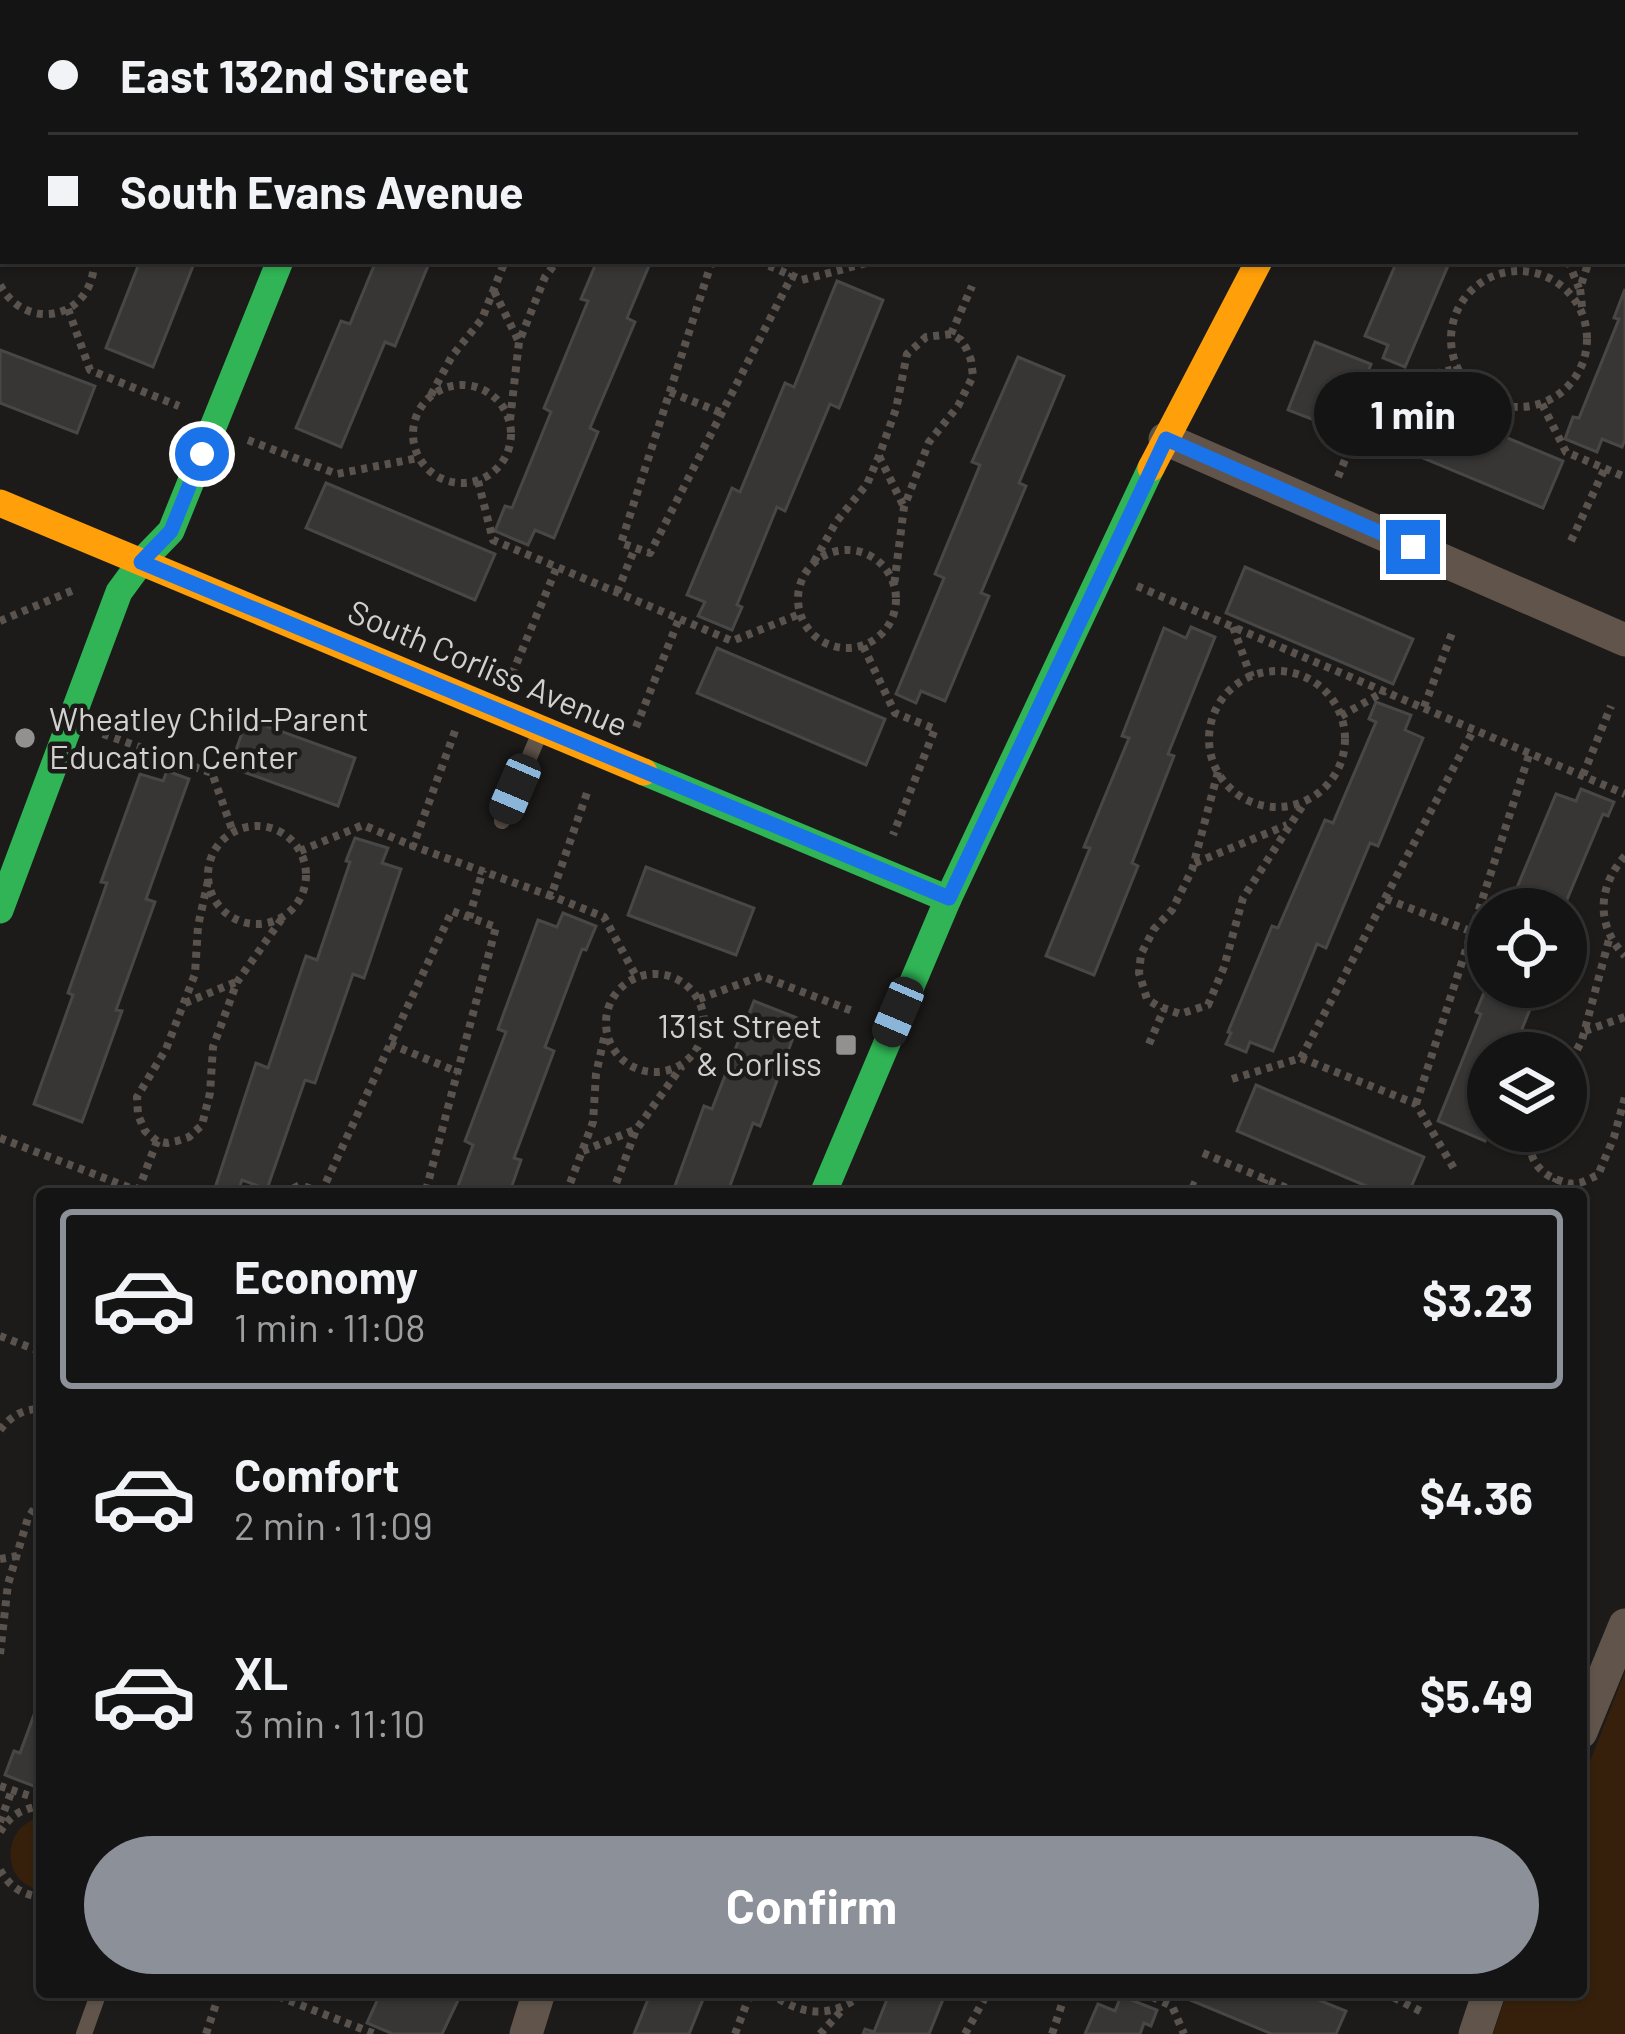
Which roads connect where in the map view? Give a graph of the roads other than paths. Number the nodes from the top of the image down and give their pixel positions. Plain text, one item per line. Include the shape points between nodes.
1 (279, 264) edge
2 (1257, 264) edge
3 (1166, 439) junction
4 (0, 503) edge
5 (141, 562) junction
6 (1625, 640) edge
7 (541, 729) junction
8 (502, 821) dead end
9 (949, 898) junction
10 (0, 910) edge
11 (825, 1188) edge
12 (1625, 1624) edge
13 (1587, 1717) edge
14 (97, 1998) edge
15 (537, 1998) edge
16 (1487, 1998) edge
17 (84, 2034) edge
18 (526, 2034) edge
19 (1475, 2034) edge

1 - 5 street via 171,531
2 - 3 street
3 - 6 street
3 - 9 street
4 - 5 street, South Corliss Avenue
5 - 7 street, South Corliss Avenue
5 - 10 street via 119,592
7 - 8 lane
7 - 9 street, South Corliss Avenue
9 - 11 street
12 - 13 street
14 - 17 lane
15 - 18 street
16 - 19 street

